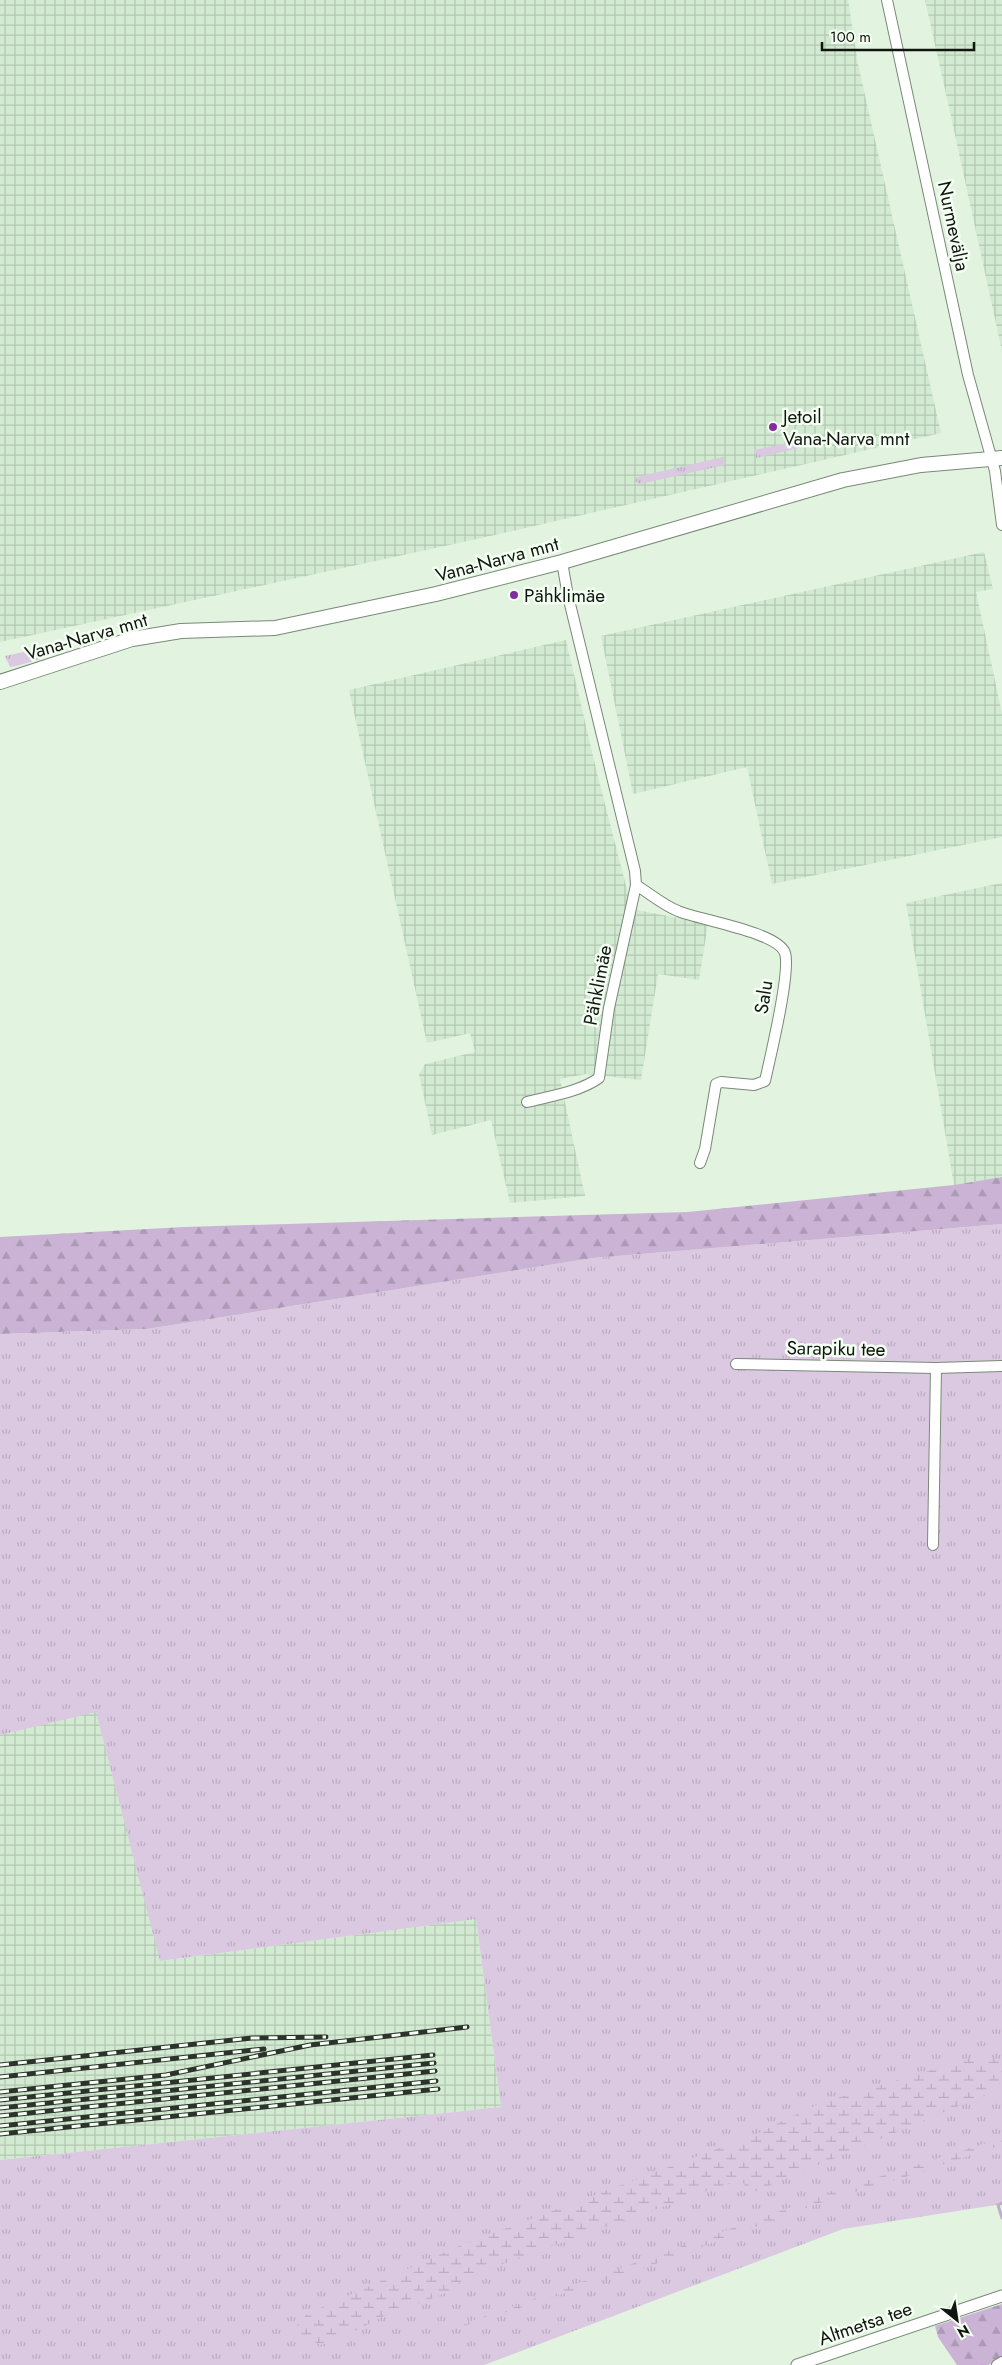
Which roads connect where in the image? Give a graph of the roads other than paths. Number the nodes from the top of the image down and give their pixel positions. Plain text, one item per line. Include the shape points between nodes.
1 (887, 0) edge
2 (997, 458) edge
3 (1002, 525) edge
4 (562, 562) junction
5 (0, 682) edge
6 (636, 885) junction
7 (527, 1102) dead end
8 (700, 1163) dead end
9 (736, 1364) dead end
10 (1002, 1366) edge
11 (936, 1368) junction
12 (933, 1546) dead end
13 (1002, 2296) edge
14 (1002, 2362) edge
15 (797, 2365) edge
16 (996, 2365) edge

1 - 2 street, Nurmevälja via 968,375
2 - 3 street, Nurmevälja
2 - 4 main road, Vana-Narva mnt via 921,466 843,480
4 - 5 main road, Vana-Narva mnt via 314,622 132,639
4 - 6 street, Pähklimäe
6 - 7 street, Pähklimäe via 609,1008 599,1078 558,1095
6 - 8 street, Salu via 678,911 773,940 785,952 783,985 765,1081 754,1085 716,1084
9 - 11 street, Sarapiku tee
10 - 11 street, Sarapiku tee
11 - 12 street
13 - 15 street, Altmetsa tee
14 - 16 street

